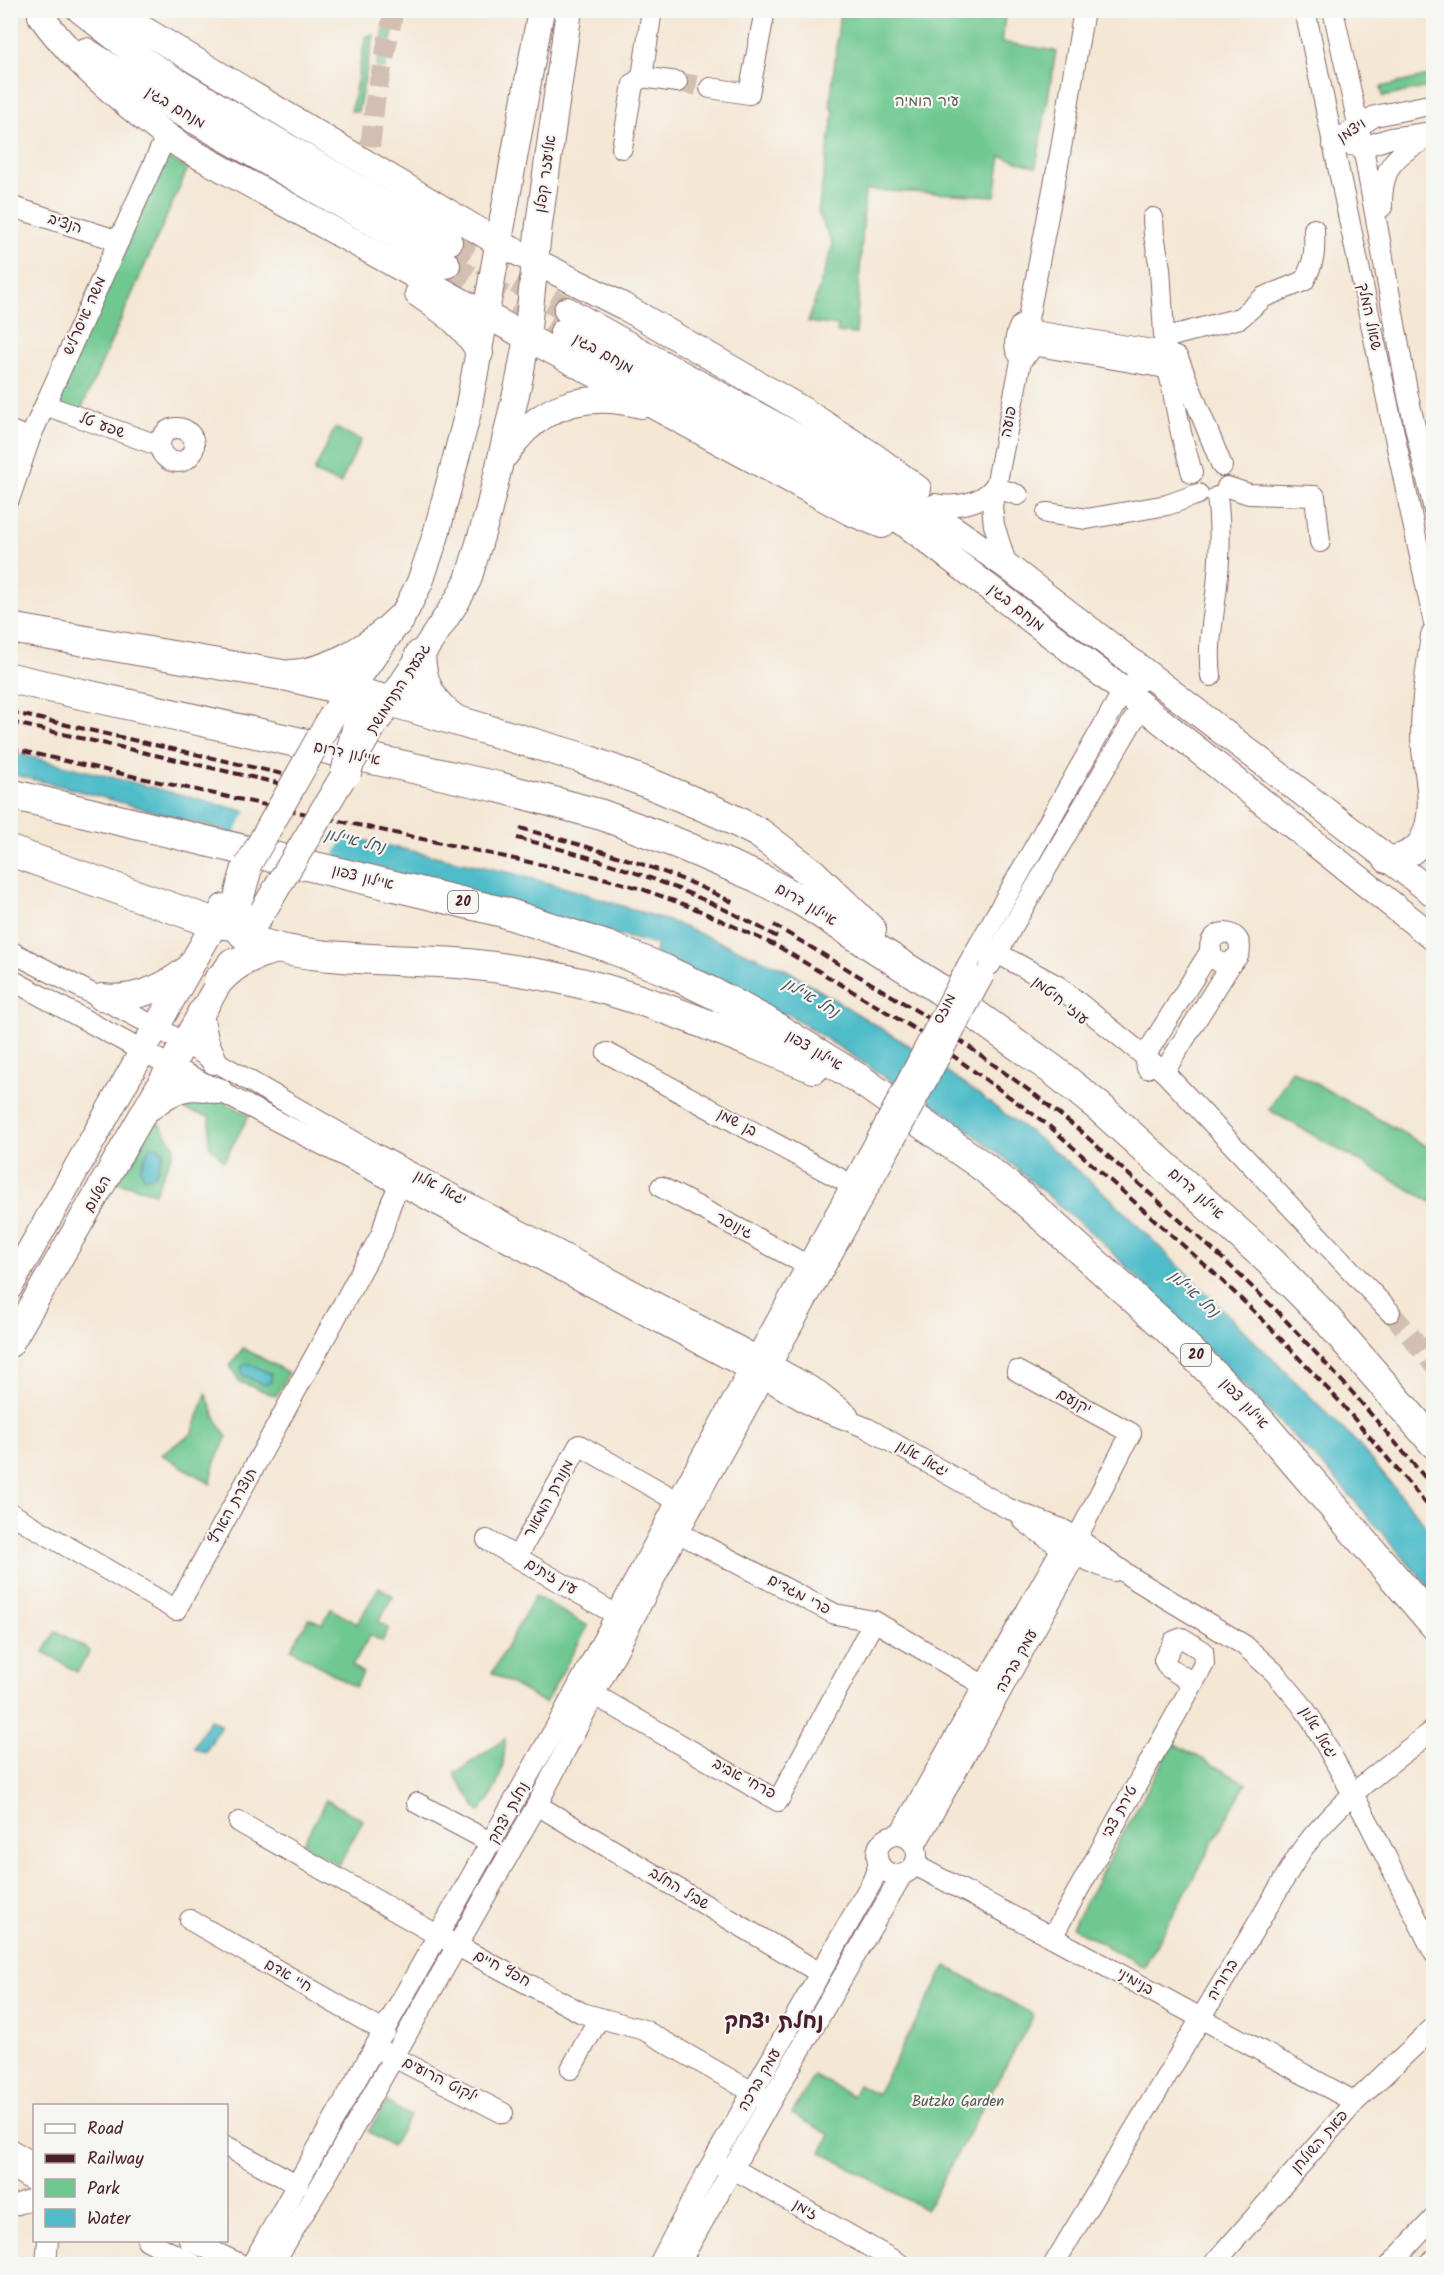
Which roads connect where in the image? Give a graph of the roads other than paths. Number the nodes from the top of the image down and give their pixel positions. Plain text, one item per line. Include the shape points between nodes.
1 (80, 10) edge
2 (111, 10) edge
3 (569, 10) edge
4 (575, 10) edge
5 (652, 10) edge
6 (765, 10) edge
7 (1084, 10) edge
8 (1305, 10) edge
9 (1333, 10) edge
10 (540, 12) edge
11 (38, 13) edge
12 (562, 53) junction
13 (642, 77) junction
14 (677, 82) tunnel mouth
15 (710, 88) tunnel mouth
16 (1434, 104) edge
17 (1358, 128) junction
18 (1434, 133) edge
19 (166, 136) junction
20 (1332, 142) junction
21 (1363, 147) junction
22 (622, 148) dead end
23 (250, 184) junction
24 (10, 206) edge
25 (1153, 218) dead end
26 (1314, 230) dead end
27 (119, 241) junction
28 (499, 243) junction
29 (1384, 258) junction
30 (536, 262) junction
31 (486, 315) junction
32 (527, 337) junction
33 (1028, 339) junction
34 (480, 352) junction
35 (1168, 354) junction
36 (45, 405) junction
37 (669, 413) junction
38 (10, 431) edge
39 (30, 438) junction
40 (160, 446) dead end
41 (501, 462) junction
42 (1222, 466) junction
43 (1192, 473) junction
44 (994, 487) junction
45 (1222, 492) junction
46 (1198, 494) junction
47 (1018, 495) dead end
48 (10, 497) edge
49 (935, 504) junction
50 (1434, 510) edge
51 (1047, 513) dead end
52 (925, 538) junction
53 (1320, 542) dead end
54 (974, 543) junction
55 (1007, 566) junction
56 (399, 620) junction
57 (1434, 623) edge
58 (10, 628) edge
59 (1434, 636) edge
60 (420, 655) junction
61 (288, 676) junction
62 (1211, 676) dead end
63 (10, 678) edge
64 (1151, 678) junction
65 (1132, 699) junction
66 (361, 710) junction
67 (457, 721) junction
68 (346, 773) joint
69 (10, 794) edge
70 (10, 850) edge
71 (1387, 860) junction
72 (248, 865) joint
73 (1434, 894) edge
74 (231, 925) junction
75 (1433, 936) edge
76 (278, 948) junction
77 (988, 949) junction
78 (10, 951) edge
79 (1212, 976) dead end
80 (10, 979) edge
81 (923, 979) junction
82 (219, 980) junction
83 (101, 997) junction
84 (201, 1013) junction
85 (158, 1028) junction
86 (184, 1043) junction
87 (144, 1052) junction
88 (608, 1053) dead end
89 (214, 1061) junction
90 (172, 1065) junction
91 (1152, 1066) junction
92 (219, 1091) junction
93 (884, 1095) junction
94 (146, 1111) junction
95 (410, 1184) junction
96 (661, 1187) dead end
97 (859, 1188) junction
98 (807, 1265) junction
99 (10, 1286) edge
100 (1388, 1315) tunnel mouth
101 (10, 1344) edge
102 (760, 1368) junction
103 (1017, 1371) dead end
104 (1131, 1433) joint
105 (1434, 1443) edge
106 (677, 1501) junction
107 (10, 1513) edge
108 (679, 1533) junction
109 (487, 1540) dead end
110 (1072, 1547) junction
111 (517, 1557) junction
112 (615, 1614) junction
113 (874, 1621) junction
114 (1434, 1624) edge
115 (590, 1663) junction
116 (982, 1685) junction
117 (1189, 1688) dead end
118 (595, 1695) junction
119 (1434, 1730) edge
120 (1353, 1793) junction
121 (417, 1803) dead end
122 (537, 1805) junction
123 (1328, 1817) junction
124 (240, 1822) dead end
125 (1370, 1825) junction
126 (492, 1843) junction
127 (908, 1855) junction
128 (879, 1864) junction
129 (190, 1920) dead end
130 (439, 1936) junction
131 (1052, 1937) junction
132 (457, 1945) junction
133 (1434, 1953) edge
134 (820, 1973) junction
135 (599, 2018) junction
136 (1200, 2018) junction
137 (1434, 2027) edge
138 (381, 2040) junction
139 (394, 2057) junction
140 (571, 2069) dead end
141 (753, 2091) junction
142 (770, 2102) junction
143 (1355, 2102) junction
144 (503, 2113) dead end
145 (228, 2147) edge
146 (10, 2149) edge
147 (33, 2162) edge
148 (10, 2167) edge
149 (732, 2168) junction
150 (707, 2172) junction
151 (33, 2181) edge
152 (297, 2185) junction
153 (33, 2198) edge
154 (10, 2206) edge
155 (1434, 2218) edge
156 (48, 2242) edge
157 (149, 2242) edge
158 (191, 2242) edge
159 (1434, 2259) edge
160 (666, 2263) edge
161 (46, 2265) edge
162 (194, 2265) edge
163 (240, 2265) edge
164 (252, 2265) edge
165 (273, 2265) edge
166 (900, 2265) edge
167 (1054, 2265) edge
168 (1214, 2265) edge
169 (1391, 2265) edge
170 (1428, 2265) edge

1 - 11 main road, מנחם בגין via 155,68 448,254 180,112 73,43
2 - 28 main road
3 - 12 main road, אליעזר קפלן
4 - 12 street
5 - 13 street
6 - 15 street via 749,94
7 - 33 street, פועה
8 - 20 street, שאול המלך
9 - 17 street, שאול המלך
10 - 28 main road
11 - 19 main road via 73,57
12 - 30 main road, אליעזר קפלן
13 - 14 street
13 - 22 street via 633,84
16 - 17 street, ויצמן via 1376,116
17 - 20 street, ויצמן
17 - 21 street, שאול המלך
18 - 21 street, ויצמן via 1391,138
18 - 29 street via 1397,156 1385,178
19 - 23 main road
19 - 27 street, משה איסרליש
20 - 21 street, ויצמן
20 - 57 street, שאול המלך
21 - 29 street, שאול המלך
23 - 31 main road
23 - 34 main road via 454,318
24 - 27 street, הנציב
25 - 35 street
26 - 35 street via 1316,253 1305,281 1264,297 1240,318
27 - 36 street, משה איסרליש
28 - 30 main road
28 - 31 main road
29 - 50 street, שאול המלך via 1408,396
30 - 32 main road, אליעזר קפלן
30 - 49 main road via 633,312 801,409 875,457
31 - 32 main road
31 - 34 main road, גבעת התחמושת
32 - 37 main road
32 - 41 main road, גבעת התחמושת
33 - 35 street
33 - 44 street, פועה
34 - 56 main road, גבעת התחמושת via 435,538 420,582
35 - 42 street
35 - 43 street via 1180,433
36 - 39 street, משה איסרליש
36 - 40 street, שפע טל
37 - 41 main road via 597,399 555,408 521,432
37 - 52 main road via 850,512
38 - 39 street
39 - 48 street, משה איסרליש
41 - 60 main road, גבעת התחמושת via 468,580
42 - 43 street via 1205,461
42 - 45 street via 1228,476
43 - 46 street via 1191,484
44 - 47 street
44 - 49 street via 969,502
44 - 55 street, פועה via 993,525
45 - 46 street via 1207,498
45 - 53 street via 1315,496
45 - 62 street via 1218,582 1208,655
46 - 51 street via 1167,505 1087,519
49 - 54 main road
52 - 54 main road, מנחם בגין via 565,321 635,349 887,487
52 - 65 main road, מנחם בגין
54 - 55 main road, מנחם בגין
55 - 64 main road, מנחם בגין
56 - 61 highway via 352,654 313,672
56 - 66 main road, גבעת התחמושת
58 - 61 highway
59 - 71 main road via 1425,709 1430,800 1427,828 1422,842 1411,853
60 - 66 main road, גבעת התחמושת
60 - 67 highway via 427,691
61 - 66 highway
63 - 81 highway, איילון דרום via 498,787 602,815 758,877
64 - 65 street via 1135,682
64 - 71 main road, מנחם בגין
65 - 75 main road, מנחם בגין
65 - 77 street, מוזס
66 - 67 highway
66 - 68 highway, bridge
66 - 72 main road, גבעת התחמושת, bridge
67 - 81 highway via 579,757 656,786 759,833 813,874
68 - 74 main road, bridge
69 - 93 highway, איילון צפון / 20 via 503,912 560,930 665,970 725,999
70 - 74 highway via 166,907 191,926
71 - 73 main road, מנחם בגין
72 - 74 highway
74 - 76 highway
74 - 82 main road
74 - 83 main road via 168,984 123,997
74 - 85 main road
76 - 82 highway via 240,962
76 - 93 highway via 309,954 479,966 612,992 722,1030
77 - 91 street, עוזי חיטמן via 1019,967
77 - 97 street, מוזס, bridge
78 - 83 street, יגאל אלון
79 - 91 street
80 - 87 street, יגאל אלון
81 - 105 highway, איילון דרום via 1053,1070 1183,1181 1324,1316
82 - 84 main road
83 - 85 street, יגאל אלון
84 - 86 main road
84 - 89 main road via 205,1040
85 - 86 street, יגאל אלון
85 - 87 main road, השלום
86 - 89 street, יגאל אלון
86 - 90 main road, השלום
87 - 90 street, יגאל אלון
87 - 99 main road, השלום
88 - 97 street, בן שמן
89 - 95 street, יגאל אלון
90 - 92 street, יגאל אלון
90 - 94 main road, השלום
91 - 91 street via 1240,951 1232,935 1218,935 1212,941
91 - 100 street, עוזי חיטמן via 1260,1189
92 - 94 main road via 199,1086 180,1088
92 - 95 street, יגאל אלון
93 - 114 highway, איילון צפון / 20 via 1020,1196 1189,1348 1286,1450
94 - 101 main road, השלום
95 - 102 street, יגאל אלון
95 - 107 street, תוצרת הארץ via 390,1207 382,1233 176,1610
96 - 98 street, גינוסר
97 - 98 street, מוזס
97 - 102 street, מוזס
98 - 102 street, מוזס
102 - 106 street, נחלת יצחק
102 - 108 street, נחלת יצחק
102 - 110 street, יגאל אלון via 819,1392 867,1428 1007,1508 1062,1529
103 - 104 street, יקנעם
104 - 110 street, עמק ברכה
106 - 111 street, מנורת המאור via 579,1445
106 - 112 street, נחלת יצחק
108 - 113 street, פרי מגדים via 835,1614
108 - 118 street, נחלת יצחק
109 - 111 street, עין זיתים
110 - 116 street, עמק ברכה
110 - 120 street, יגאל אלון via 1131,1577 1244,1645 1302,1704
110 - 127 street, עמק ברכה
111 - 112 street, עין זיתים
112 - 115 street, נחלת יצחק
113 - 116 street, פרי מגדים
113 - 118 street, פרחי אביב via 778,1801
115 - 118 street via 588,1685
115 - 126 street, נחלת יצחק
116 - 127 street, עמק ברכה
117 - 131 street, טירת צבי
118 - 122 street, נחלת יצחק
119 - 120 street, ברוריה
120 - 123 street, ברוריה
120 - 125 street, יגאל אלון
121 - 126 street
122 - 132 street, נחלת יצחק
122 - 134 street, שביל החלב
123 - 125 street via 1345,1814
123 - 136 street, ברוריה via 1301,1851
124 - 130 street, חפץ חיים
125 - 133 street, יגאל אלון
126 - 130 street, נחלת יצחק
127 - 128 street, בנימיני via 888,1873
127 - 128 street, עמק ברכה via 892,1836 881,1844
127 - 131 street, בנימיני
127 - 142 street, עמק ברכה
128 - 134 street, עמק ברכה
129 - 138 street, חיי אדם
130 - 132 street, חפץ חיים
130 - 138 street, נחלת יצחק
131 - 136 street, בנימיני
132 - 135 street, חפץ חיים via 582,2013
132 - 139 street, נחלת יצחק
134 - 141 street, עמק ברכה
135 - 140 street
135 - 141 street, חפץ חיים via 644,2030
136 - 143 street, בנימיני
136 - 167 street, ברוריה
137 - 143 street, פאת השולחן
138 - 139 street, ילקוט הרועים
138 - 152 street, נחלת יצחק
139 - 144 street, ילקוט הרועים
139 - 165 street, נחלת יצחק
141 - 142 street, חפץ חיים
141 - 150 street, עמק ברכה
142 - 149 street, עמק ברכה
143 - 168 street, פאת השולחן
145 - 152 street
146 - 147 street
148 - 151 street
149 - 150 street via 718,2166
149 - 160 street, עמק ברכה
149 - 166 street, זימן
150 - 160 street, עמק ברכה
152 - 164 street, נחלת יצחק
153 - 154 street
155 - 169 street
156 - 161 street
157 - 162 street
158 - 163 street
159 - 170 street

